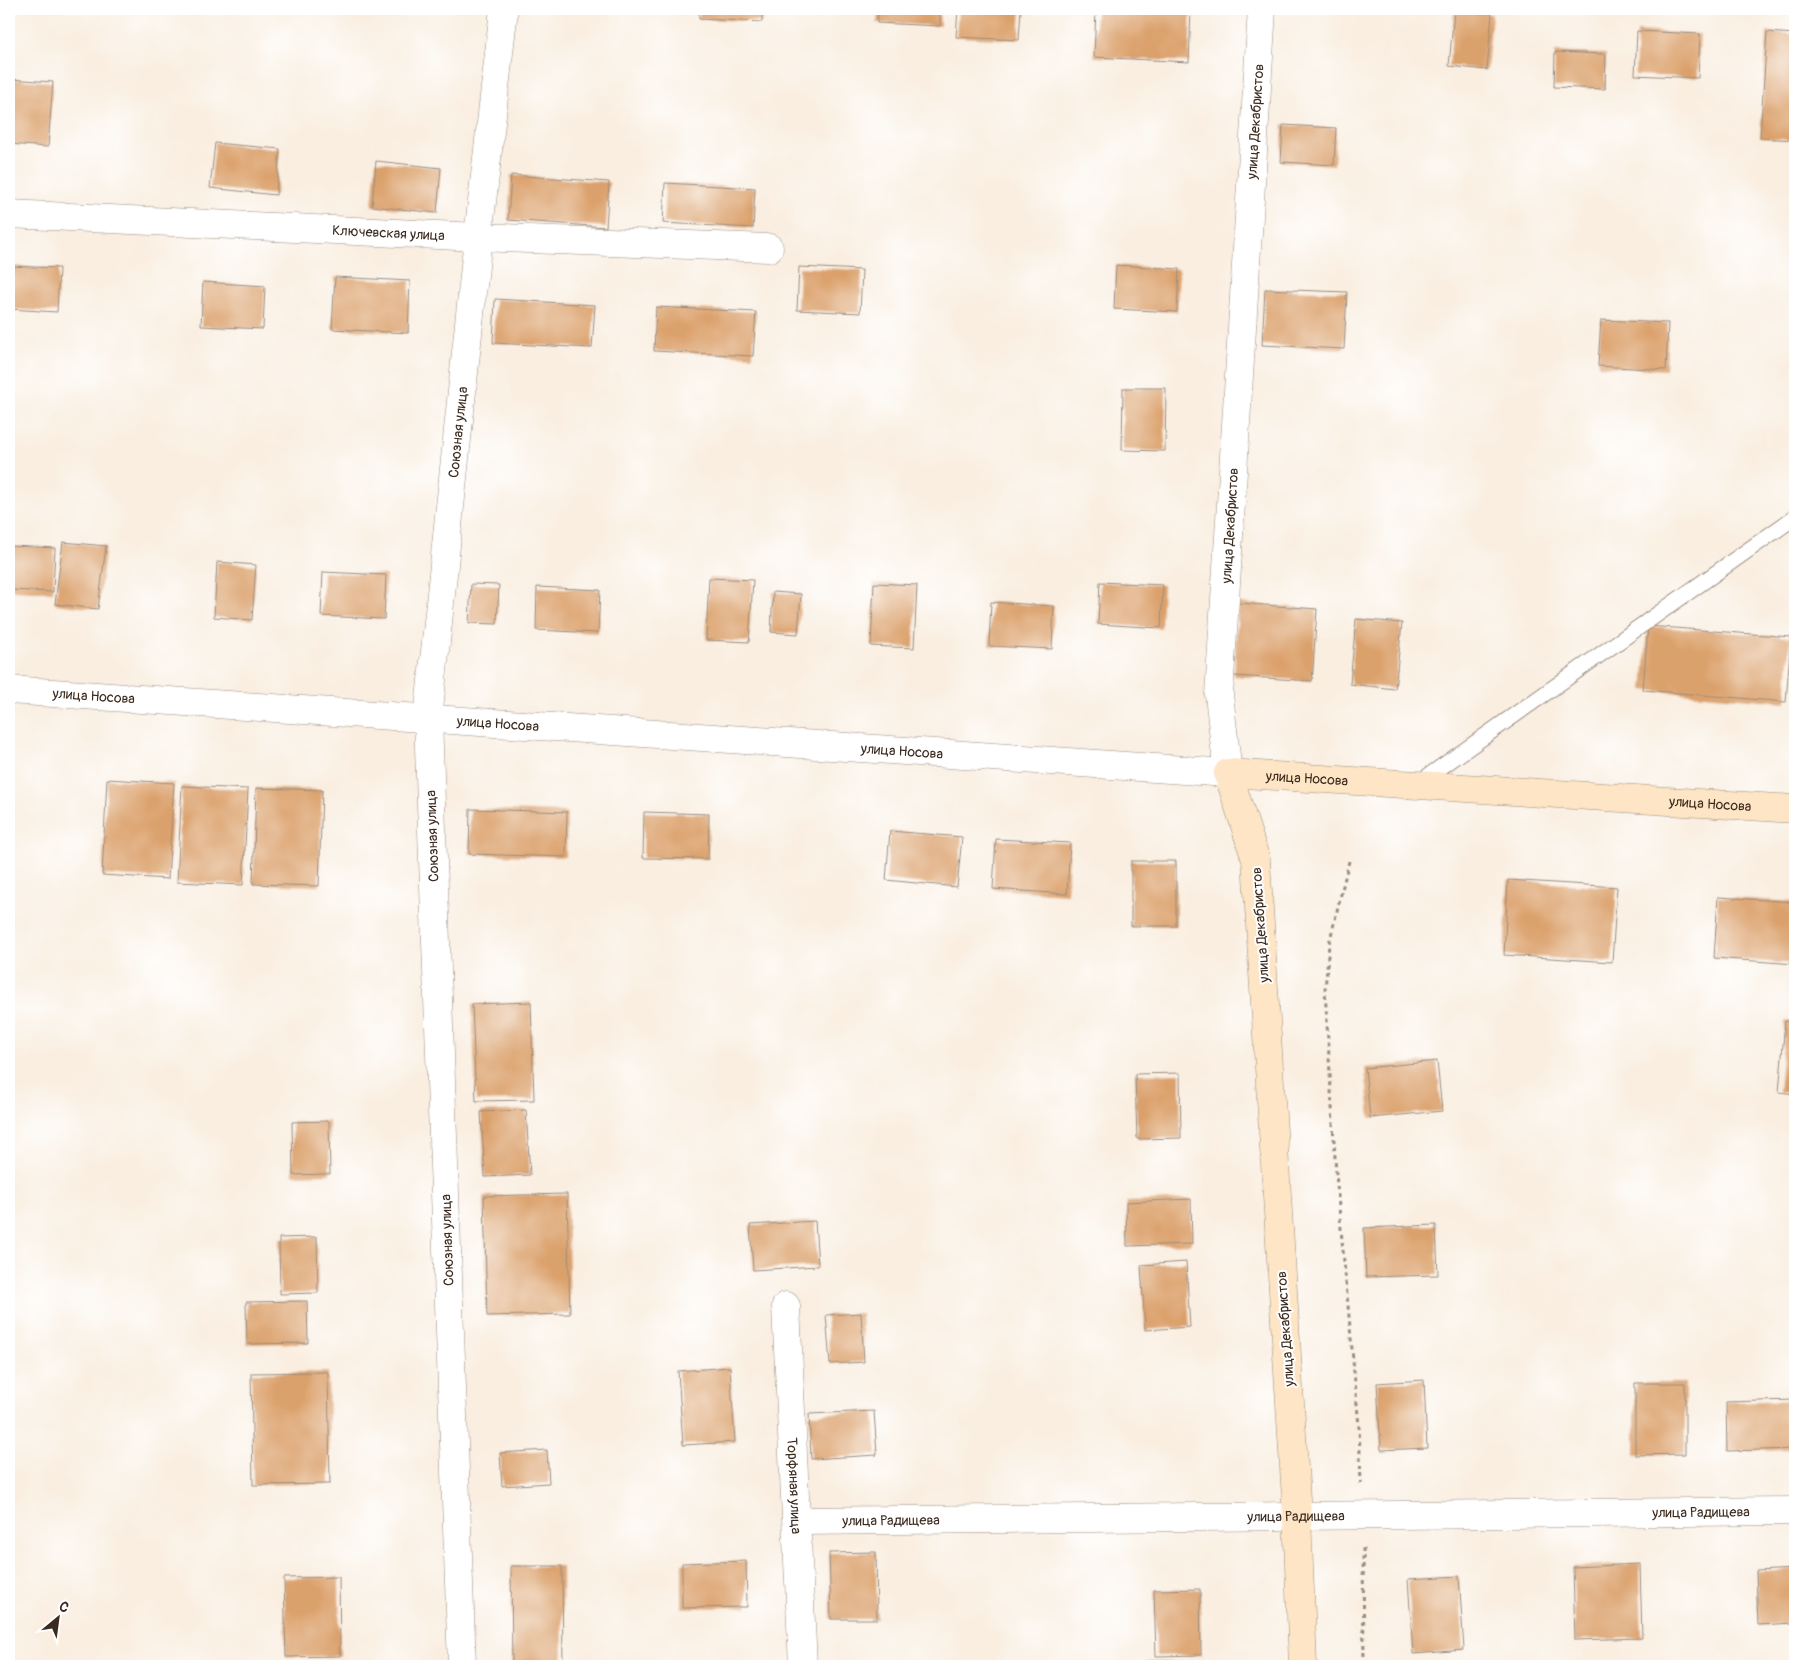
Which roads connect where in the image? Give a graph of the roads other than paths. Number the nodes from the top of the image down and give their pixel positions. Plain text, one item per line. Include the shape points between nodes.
1 (504, 9) edge
2 (1262, 9) edge
3 (9, 214) edge
4 (478, 237) junction
5 (768, 248) dead end
6 (1795, 517) edge
7 (9, 690) edge
8 (428, 720) junction
9 (1228, 773) junction
10 (1416, 785) junction
11 (1795, 809) edge
12 (786, 1306) dead end
13 (1795, 1511) edge
14 (1297, 1515) junction
15 (797, 1521) junction
16 (462, 1666) edge
17 (803, 1666) edge
18 (1303, 1666) edge

1 - 4 street, Союзная улица
2 - 9 street, улица Декабристов via 1218,695
3 - 4 street, Ключевская улица
4 - 5 street, Ключевская улица
4 - 8 street, Союзная улица
6 - 10 lane
7 - 8 street, улица Носова
8 - 9 street, улица Носова
8 - 16 street, Союзная улица
9 - 10 street, улица Носова
9 - 14 street, улица Декабристов via 1256,860
10 - 11 street, улица Носова
12 - 15 street, Торфяная улица
13 - 14 street, улица Радищева
14 - 15 street, улица Радищева
14 - 18 street, улица Декабристов
15 - 17 street, Торфяная улица

